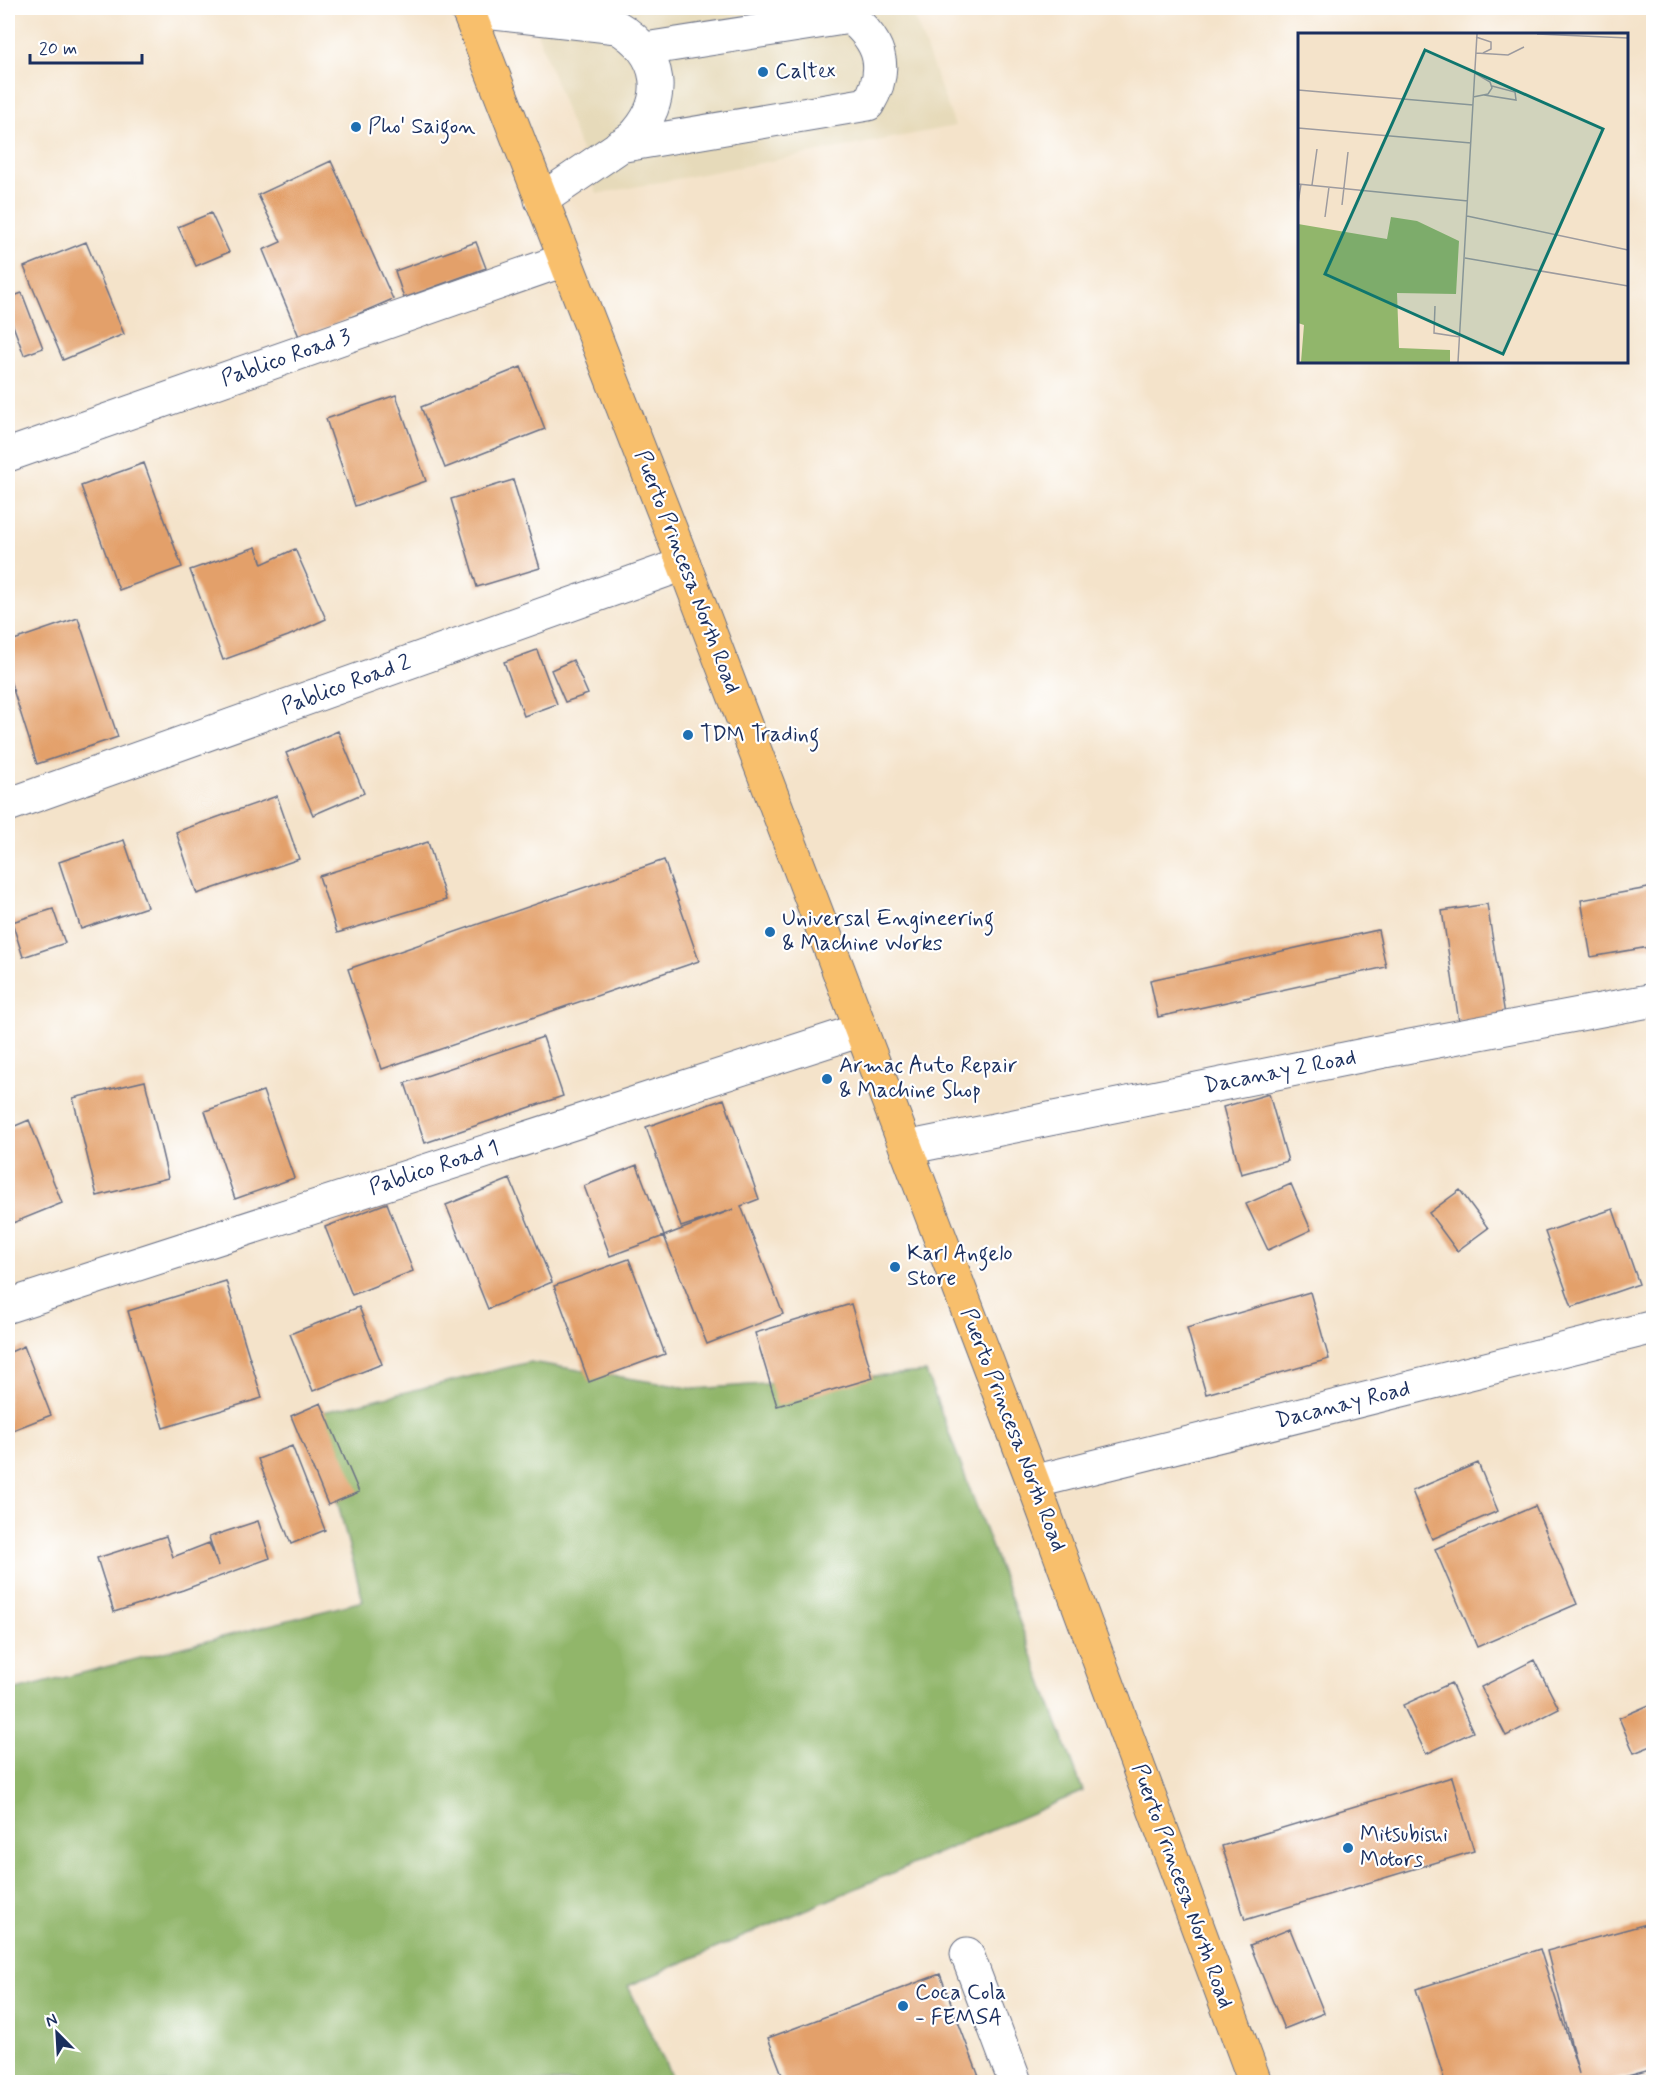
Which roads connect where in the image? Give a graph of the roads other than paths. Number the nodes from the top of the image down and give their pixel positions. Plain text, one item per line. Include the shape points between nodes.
1 (467, 9) edge
2 (645, 50) junction
3 (619, 146) junction
4 (541, 200) junction
5 (564, 260) junction
6 (8, 455) edge
7 (684, 564) junction
8 (8, 806) edge
9 (1653, 1000) edge
10 (861, 1030) junction
11 (906, 1148) junction
12 (8, 1306) edge
13 (1653, 1327) edge
14 (1033, 1482) junction
15 (967, 1954) dead end
16 (1015, 2082) edge
17 (1255, 2082) edge

1 - 2 street via 617,27 633,36
1 - 4 main road, Puerto Princesa North Road
2 - 3 street via 653,66 655,99 642,127
2 - 3 street via 849,17 874,43 880,76 868,104
3 - 4 street
4 - 5 main road, Puerto Princesa North Road
5 - 6 street, Pablico Road 3
5 - 7 main road, Puerto Princesa North Road
7 - 8 street, Pablico Road 2
7 - 10 main road, Puerto Princesa North Road
9 - 11 street, Dacanay 2 Road
10 - 11 main road, Puerto Princesa North Road
10 - 12 street, Pablico Road 1
11 - 14 main road, Puerto Princesa North Road
13 - 14 street, Dacanay Road
14 - 17 main road, Puerto Princesa North Road
15 - 16 street

